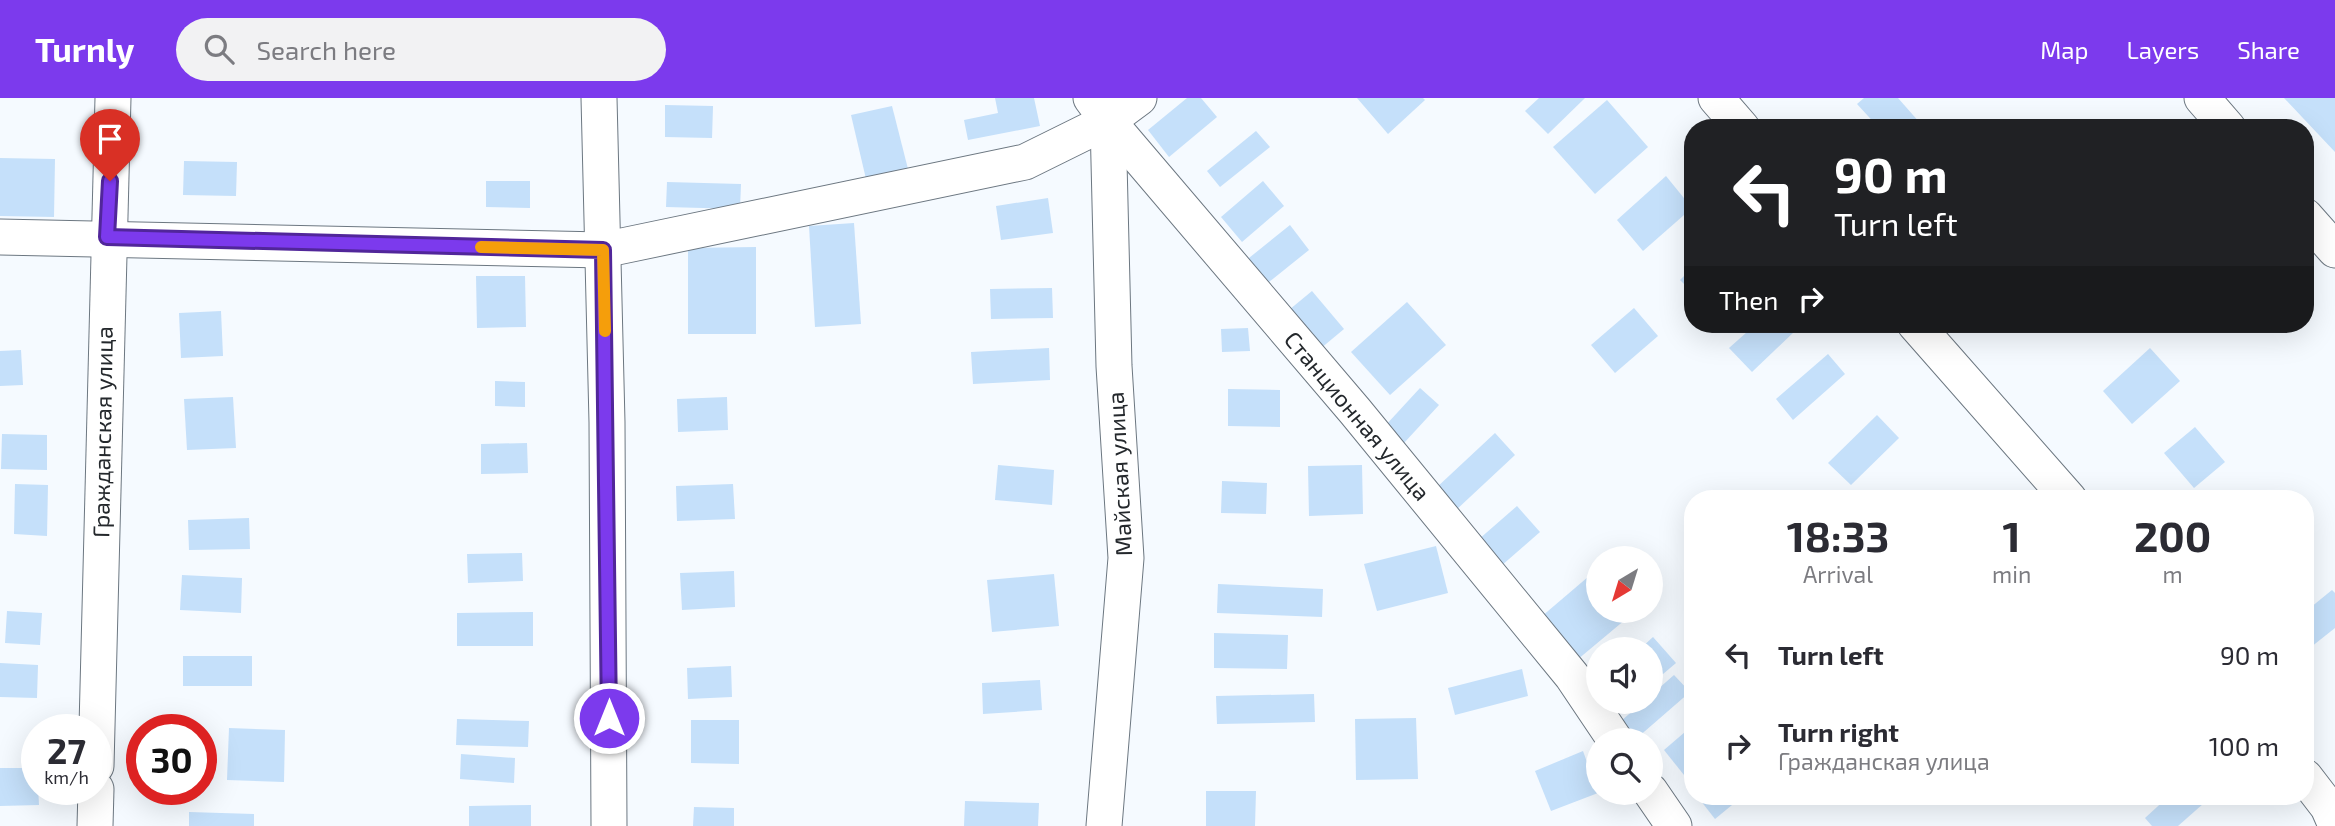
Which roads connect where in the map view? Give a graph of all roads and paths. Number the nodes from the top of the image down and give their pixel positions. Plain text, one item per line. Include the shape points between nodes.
1 (113, 98) edge
2 (599, 98) edge
3 (1139, 98) edge
4 (1716, 98) edge
5 (2202, 98) edge
6 (1099, 110) edge
7 (1734, 119) edge
8 (2220, 119) edge
9 (2314, 226) edge
10 (0, 237) edge
11 (107, 237) junction
12 (603, 250) junction
13 (2335, 250) edge
14 (1923, 333) edge
15 (2061, 490) edge
16 (97, 714) edge
17 (1607, 728) edge
18 (2314, 789) edge
19 (96, 805) edge
20 (1659, 805) edge
21 (2335, 823) edge
22 (95, 826) edge
23 (610, 826) edge
24 (1104, 826) edge
25 (1674, 826) edge

1 - 11 street, Гражданская улица
2 - 12 street
3 - 6 street
4 - 7 street
5 - 8 street
6 - 12 street via 1025,162
6 - 17 street, Станционная улица via 1372,432 1572,676
6 - 24 street, Майская улица via 1126,558
9 - 13 street
10 - 11 street
11 - 12 street
11 - 16 street, Гражданская улица
12 - 23 street
14 - 15 street
18 - 21 street
19 - 22 street
20 - 25 street

